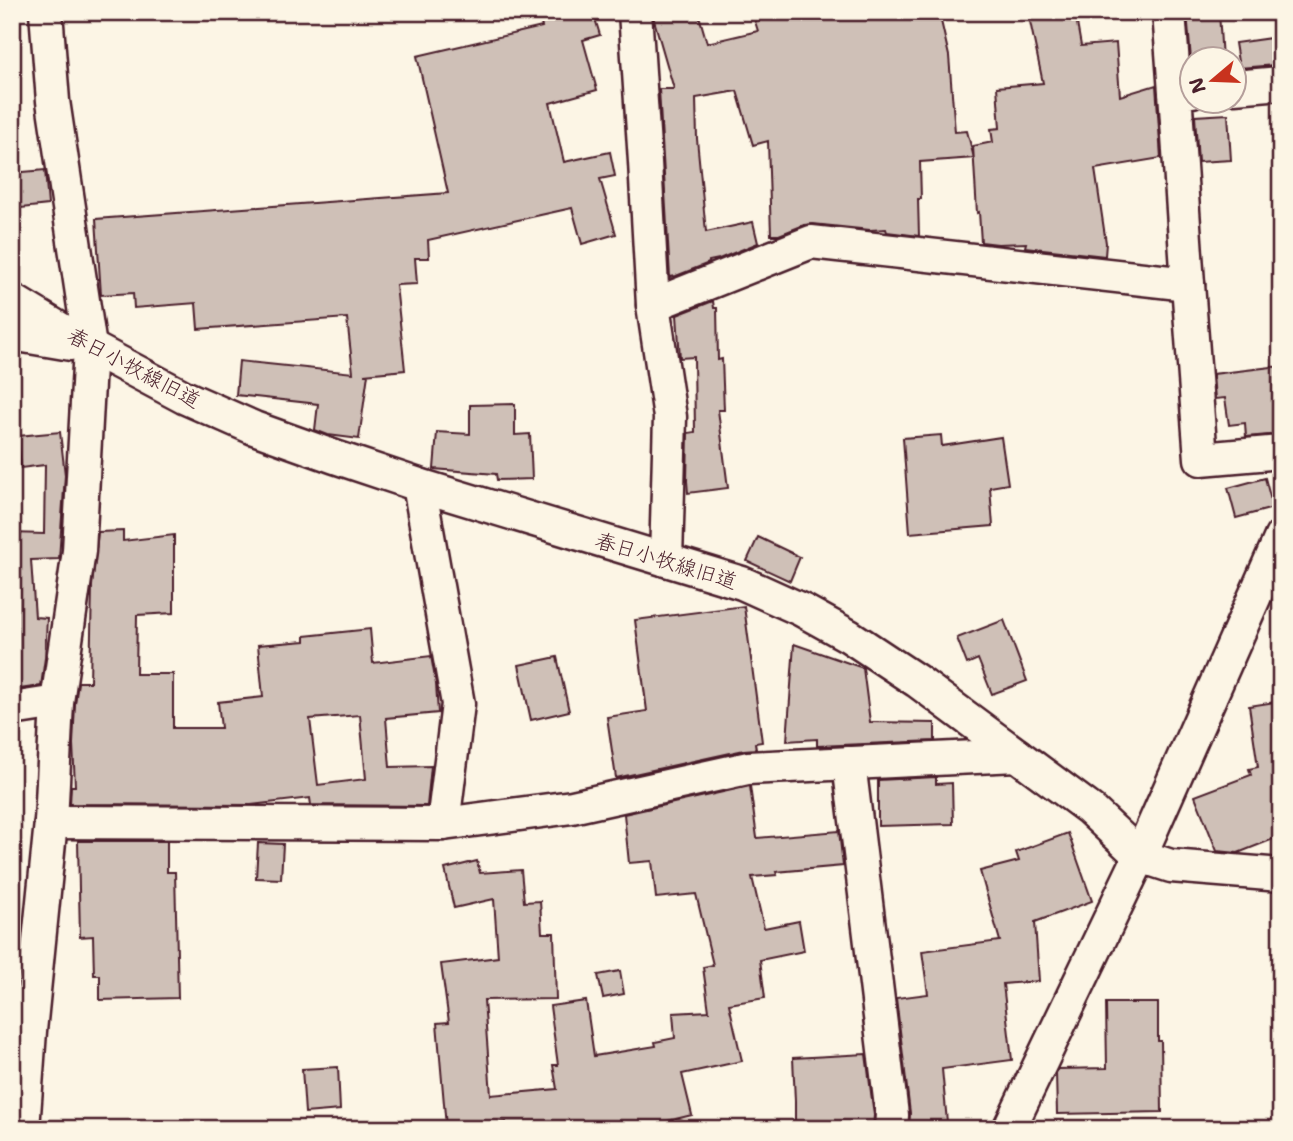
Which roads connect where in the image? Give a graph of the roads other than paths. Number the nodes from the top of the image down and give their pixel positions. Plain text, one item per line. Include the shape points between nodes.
1 (46, 12) edge
2 (635, 12) edge
3 (1169, 12) edge
4 (1178, 63) edge
5 (1281, 83) edge
6 (1248, 86) edge
7 (1184, 116) edge
8 (1188, 285) junction
9 (12, 300) edge
10 (653, 305) junction
11 (12, 334) edge
12 (90, 347) junction
13 (1281, 452) edge
14 (419, 485) junction
15 (1281, 537) edge
16 (666, 560) junction
17 (57, 702) junction
18 (12, 709) edge
19 (1017, 755) junction
20 (849, 763) junction
21 (51, 822) junction
22 (443, 824) junction
23 (1140, 856) junction
24 (1281, 875) edge
25 (23, 1129) edge
26 (891, 1129) edge
27 (1009, 1129) edge

1 - 12 street via 53,101
2 - 10 street
3 - 4 street
5 - 6 street
7 - 8 street
8 - 10 street via 811,242
8 - 13 street via 1201,459
9 - 12 street, 春日小牧線旧道
10 - 16 street via 670,417
11 - 12 street
12 - 14 street, 春日小牧線旧道 via 254,428
12 - 17 street via 79,551
14 - 16 street, 春日小牧線旧道
14 - 22 street via 458,704
15 - 23 street
16 - 19 street, 春日小牧線旧道 via 742,583 849,636
17 - 18 street
17 - 21 street
19 - 20 street
19 - 23 street, 春日小牧線旧道 via 1090,809
20 - 22 street via 748,768 572,807
20 - 26 street
21 - 22 street
21 - 25 street
23 - 24 street, 春日小牧線旧道 via 1171,866
23 - 27 street

